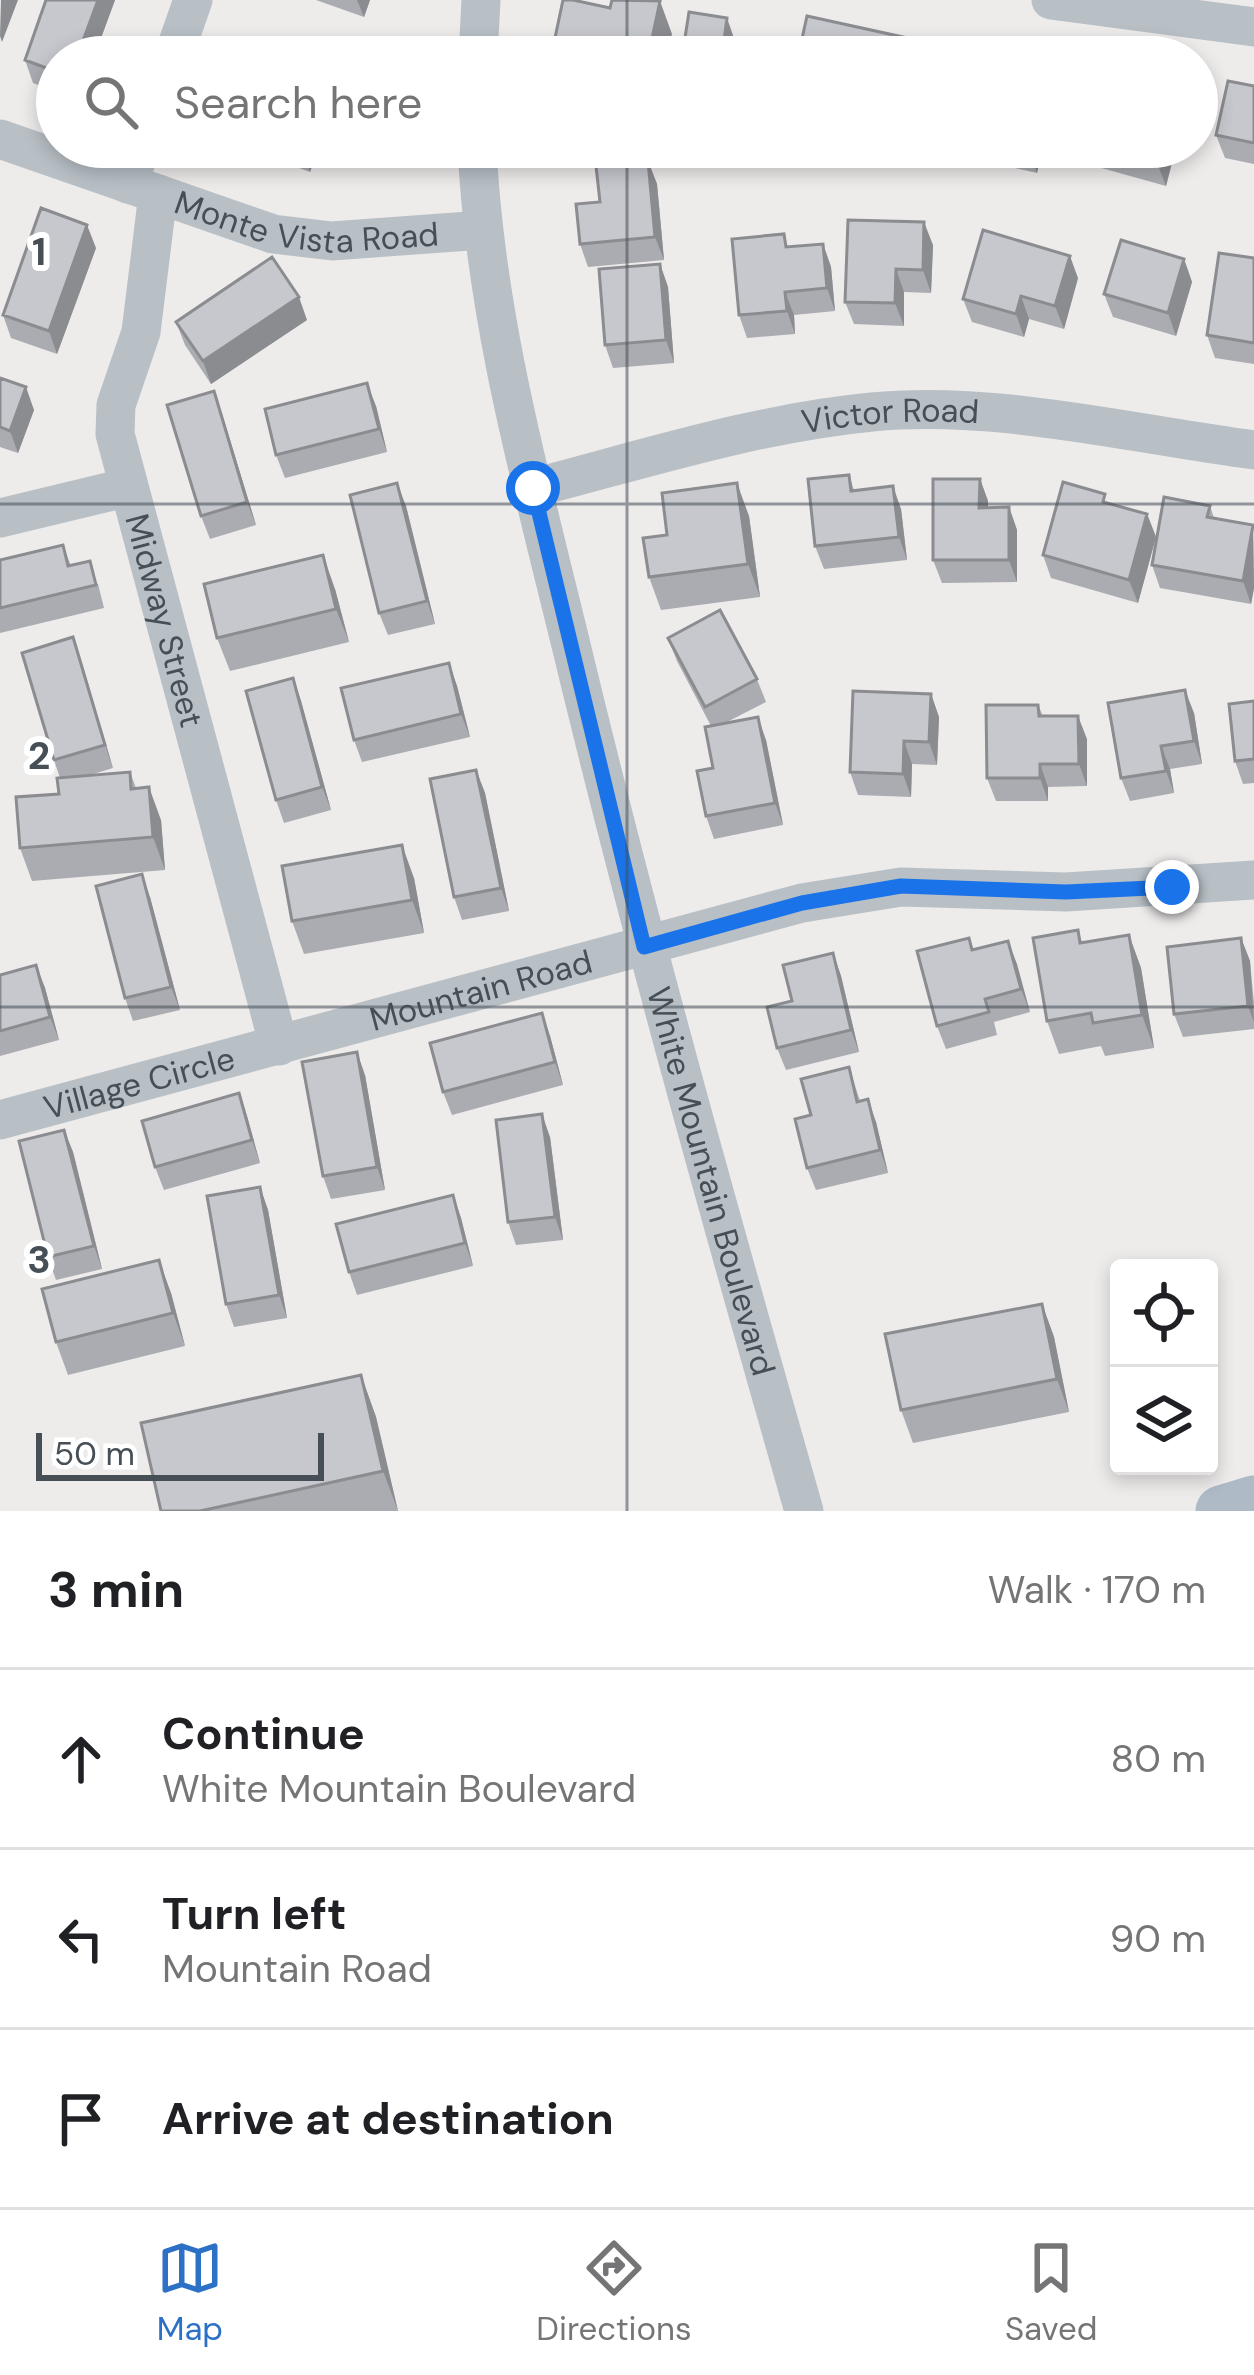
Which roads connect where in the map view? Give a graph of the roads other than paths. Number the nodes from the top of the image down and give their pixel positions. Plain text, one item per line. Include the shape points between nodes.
1 (193, 0) edge
2 (481, 0) edge
3 (1051, 0) edge
4 (1254, 27) edge
5 (180, 36) edge
6 (479, 36) edge
7 (0, 139) edge
8 (36, 152) edge
9 (83, 168) edge
10 (142, 168) edge
11 (479, 168) edge
12 (143, 189) junction
13 (483, 230) junction
14 (1254, 450) edge
15 (125, 488) junction
16 (533, 488) junction
17 (0, 518) edge
18 (1254, 880) edge
19 (644, 947) junction
20 (279, 1046) junction
21 (0, 1120) edge
22 (1254, 1502) edge
23 (804, 1511) edge
24 (1221, 1511) edge

1 - 5 street
2 - 6 street
3 - 4 street
7 - 8 street, Monte Vista Road
9 - 12 street, Monte Vista Road
10 - 12 street, Midway Street
11 - 13 street, White Mountain Boulevard
12 - 13 street, Monte Vista Road via 273,234 332,242
12 - 15 street, Midway Street via 141,332 116,405
13 - 16 street, White Mountain Boulevard
14 - 16 street, Victor Road via 983,413 876,411 776,425
15 - 17 street
15 - 20 street, Midway Street
16 - 19 street, White Mountain Boulevard
18 - 19 street, Mountain Road via 1066,892 901,886 802,903
19 - 20 street, Mountain Road
19 - 23 street, White Mountain Boulevard
20 - 21 street, Village Circle
22 - 24 main road

